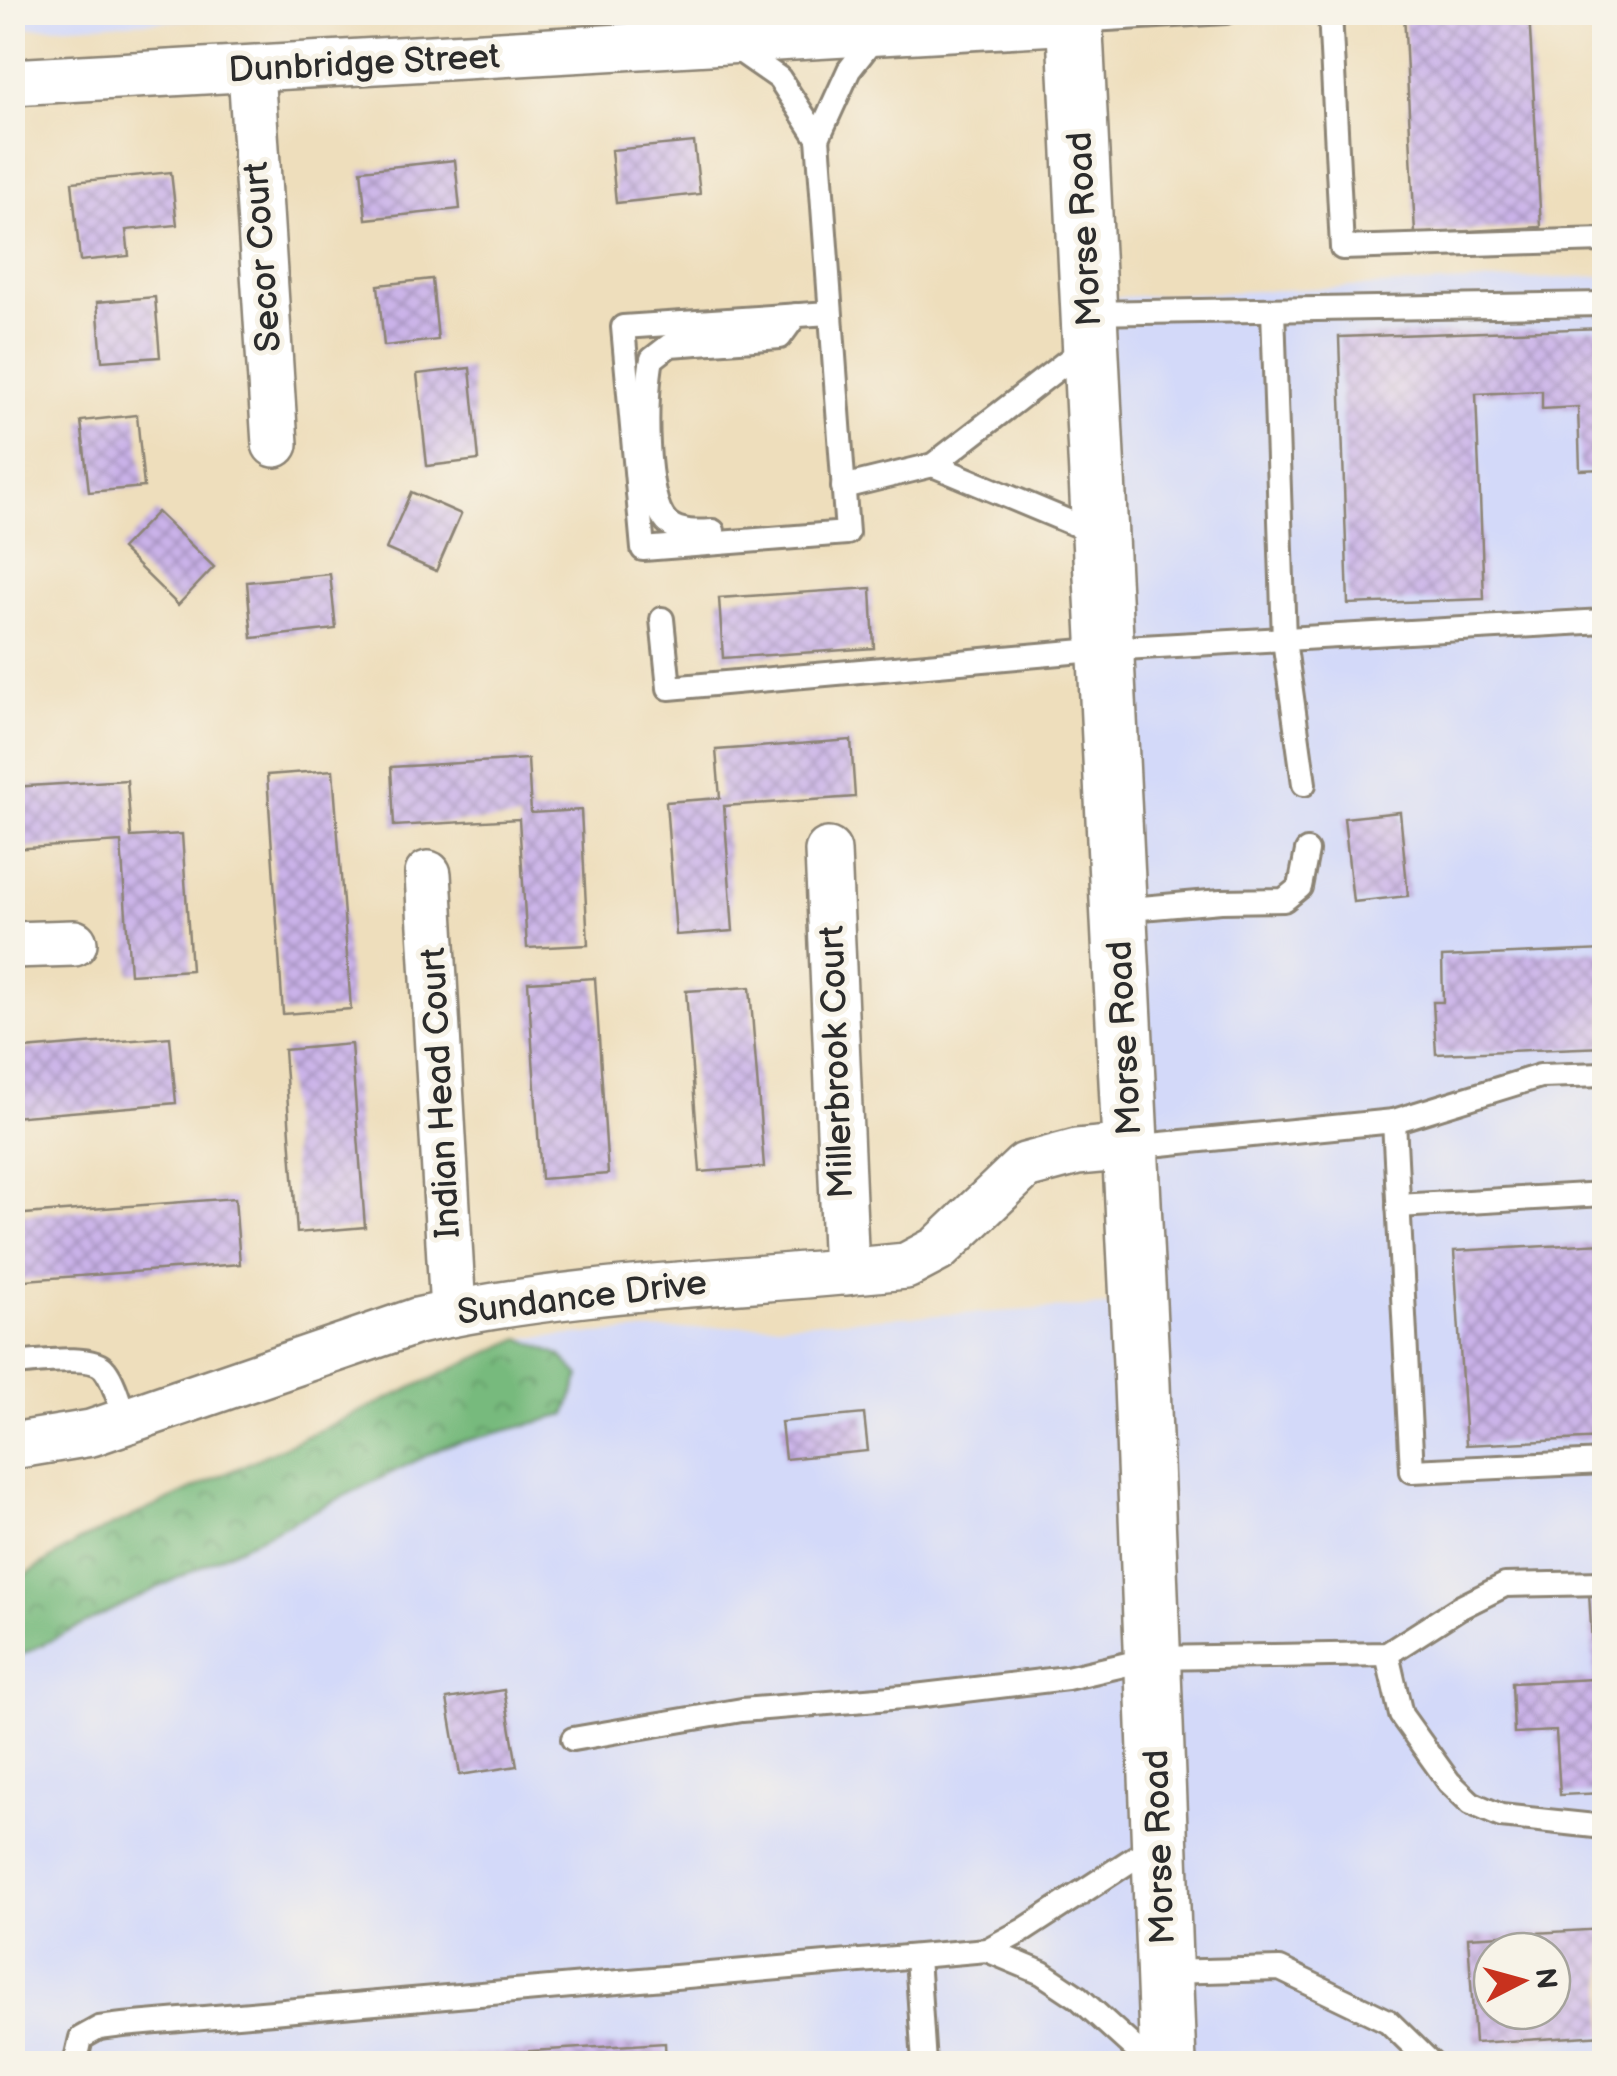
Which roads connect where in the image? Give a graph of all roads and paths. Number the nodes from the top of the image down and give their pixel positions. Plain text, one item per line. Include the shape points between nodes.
1 (1226, 12) edge
2 (1330, 12) edge
3 (1074, 17) edge
4 (878, 33) junction
5 (727, 42) junction
6 (251, 70) junction
7 (12, 82) edge
8 (818, 138) junction
9 (1604, 240) edge
10 (1604, 304) edge
11 (1274, 310) junction
12 (828, 313) junction
13 (796, 315) junction
14 (1090, 328) junction
15 (276, 444) dead end
16 (934, 465) junction
17 (844, 487) junction
18 (837, 533) junction
19 (1100, 534) junction
20 (662, 619) dead end
21 (1604, 621) edge
22 (1284, 640) junction
23 (1106, 649) junction
24 (1304, 784) dead end
25 (828, 851) dead end
26 (1306, 851) dead end
27 (428, 874) dead end
28 (1119, 910) junction
29 (74, 942) dead end
30 (12, 946) edge
31 (1604, 1074) edge
32 (1394, 1120) junction
33 (1131, 1146) junction
34 (1604, 1194) edge
35 (1398, 1206) junction
36 (846, 1272) junction
37 (454, 1312) junction
38 (12, 1364) edge
39 (126, 1421) junction
40 (12, 1446) edge
41 (1604, 1462) edge
42 (1604, 1583) edge
43 (1387, 1654) junction
44 (1154, 1658) junction
45 (572, 1740) dead end
46 (1604, 1827) edge
47 (1159, 1842) junction
48 (987, 1950) junction
49 (917, 1956) junction
50 (1165, 1972) junction
51 (75, 2064) edge
52 (924, 2064) edge
53 (1152, 2064) edge
54 (1168, 2064) edge
55 (1432, 2064) edge

1 - 3 lane
2 - 9 lane via 1342,248
3 - 4 street, Dunbridge Street
3 - 14 main road, Morse Road
4 - 5 street, Dunbridge Street
4 - 8 lane via 849,70
5 - 6 street, Dunbridge Street
5 - 8 lane via 779,78
6 - 7 street, Dunbridge Street
6 - 15 street, Secor Court
8 - 12 lane
10 - 11 lane
11 - 14 lane
11 - 22 lane
12 - 13 lane
12 - 17 lane
13 - 18 lane via 780,337 670,345 652,359 656,508 670,525 693,533 802,524
13 - 18 lane via 623,327 643,549
14 - 16 lane
14 - 19 main road, Morse Road
16 - 17 lane
16 - 19 lane
17 - 18 lane
19 - 23 main road, Morse Road
20 - 23 lane via 668,688
21 - 22 lane
22 - 23 lane
22 - 24 lane
23 - 28 main road, Morse Road
25 - 36 street, Millerbrook Court
26 - 28 lane via 1300,887 1284,900
27 - 37 street, Indian Head Court
28 - 33 main road, Morse Road
29 - 30 street
31 - 32 lane via 1540,1076
32 - 33 lane
32 - 35 lane
33 - 36 street, Sundance Drive via 1025,1166 938,1249 906,1266
33 - 44 main road, Morse Road
34 - 35 lane
35 - 41 lane via 1412,1471
36 - 37 street, Sundance Drive via 608,1290
37 - 39 street, Sundance Drive
38 - 39 lane via 98,1363
39 - 40 street, Sundance Drive
42 - 43 lane via 1505,1585
43 - 44 lane
43 - 46 lane via 1402,1715 1471,1802 1501,1816
44 - 45 lane via 1067,1678 742,1710
44 - 47 main road, Morse Road
47 - 48 lane
47 - 50 main road, Morse Road
48 - 49 lane
48 - 53 lane via 1078,1997
49 - 51 lane via 99,2028 81,2038
49 - 52 lane
50 - 54 main road, Morse Road
50 - 55 lane via 1280,1970 1388,2021

